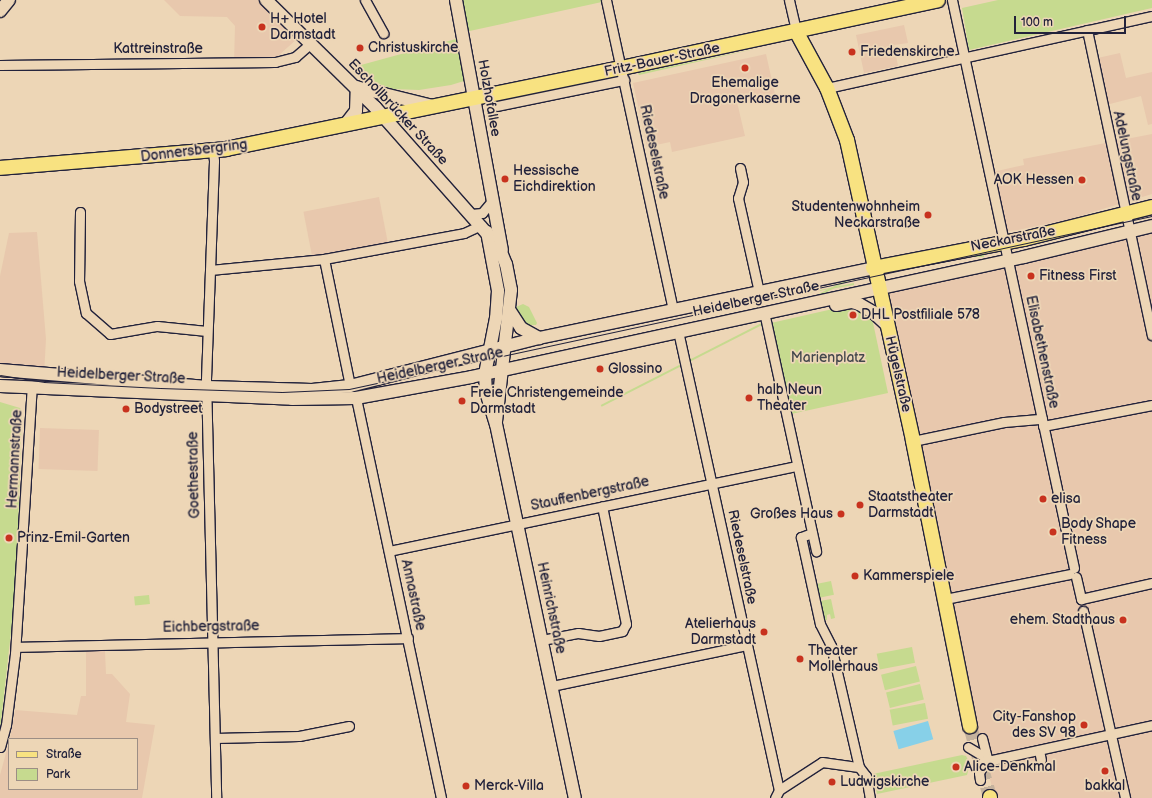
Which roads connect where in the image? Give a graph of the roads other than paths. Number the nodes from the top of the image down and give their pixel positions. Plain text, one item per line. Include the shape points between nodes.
1 (266, 0) edge
2 (365, 0) edge
3 (456, 0) edge
4 (606, 0) edge
5 (789, 0) edge
6 (938, 0) edge
7 (952, 0) edge
8 (1152, 16) edge
9 (1087, 30) junction
10 (796, 31) junction
11 (383, 32) dead end
12 (310, 44) junction
13 (966, 56) junction
14 (0, 65) edge
15 (623, 74) junction
16 (356, 87) junction
17 (827, 88) junction
18 (474, 98) junction
19 (435, 106) junction
20 (497, 106) dead end
21 (385, 117) junction
22 (345, 125) junction
23 (213, 151) junction
24 (0, 168) edge
25 (740, 168) dead end
26 (493, 200) junction
27 (1152, 207) edge
28 (80, 212) dead end
29 (471, 214) junction
30 (1125, 214) junction
31 (1152, 226) edge
32 (484, 229) junction
33 (1130, 232) junction
34 (1004, 242) junction
35 (502, 253) junction
36 (324, 259) junction
37 (1008, 260) junction
38 (873, 268) junction
39 (210, 270) junction
40 (878, 288) junction
41 (758, 292) junction
42 (800, 305) junction
43 (672, 310) junction
44 (510, 311) junction
45 (764, 312) junction
46 (886, 324) junction
47 (207, 331) junction
48 (678, 331) junction
49 (1152, 335) edge
50 (539, 338) junction
51 (505, 347) junction
52 (488, 351) junction
53 (0, 370) edge
54 (502, 370) junction
55 (33, 374) junction
56 (485, 374) junction
57 (0, 386) edge
58 (350, 386) junction
59 (32, 387) junction
60 (207, 391) junction
61 (356, 398) junction
62 (1152, 405) edge
63 (1043, 423) junction
64 (496, 424) junction
65 (913, 441) junction
66 (797, 466) junction
67 (712, 483) junction
68 (602, 506) junction
69 (517, 524) junction
70 (812, 533) junction
71 (389, 551) junction
72 (816, 551) dead end
73 (1073, 573) junction
74 (1152, 583) edge
75 (945, 599) junction
76 (1083, 611) dead end
77 (408, 638) junction
78 (542, 640) junction
79 (212, 641) junction
80 (747, 645) junction
81 (16, 647) junction
82 (552, 686) junction
83 (1152, 725) edge
84 (349, 726) dead end
85 (970, 726) tunnel mouth
86 (215, 738) junction
87 (982, 738) dead end
88 (1111, 739) junction
89 (0, 747) edge
90 (968, 747) dead end
91 (1039, 750) junction
92 (987, 760) junction
93 (1041, 760) dead end
94 (859, 767) junction
95 (980, 780) dead end
96 (777, 794) edge
97 (1127, 796) edge
98 (216, 798) edge
99 (441, 798) edge
100 (575, 798) edge
101 (870, 798) edge

1 - 12 main road, Eschollbrücker Straße
2 - 11 street
3 - 18 main road, Holzhofallee
4 - 15 street, Riedeselstraße
5 - 10 street
6 - 10 main road, Fritz-Bauer-Straße
7 - 13 street, Elisabethenstraße
8 - 9 street
9 - 13 street
9 - 30 street, Adelungstraße
10 - 15 main road, Fritz-Bauer-Straße
10 - 17 main road, Hügelstraße
12 - 14 street, Kattreinstraße via 295,57 275,62
12 - 16 main road, Eschollbrücker Straße
13 - 17 street
13 - 34 street, Elisabethenstraße
15 - 18 main road, Fritz-Bauer-Straße
15 - 20 street, Fritz-Bauer-Straße
15 - 43 street, Riedeselstraße
16 - 19 main road via 386,97
16 - 21 main road, Eschollbrücker Straße
16 - 22 main road via 356,111
17 - 38 main road, Hügelstraße via 847,140
18 - 19 main road, Fritz-Bauer-Straße
18 - 26 main road, Holzhofallee
19 - 21 main road, Fritz-Bauer-Straße
21 - 22 main road, Donnersbergring
21 - 29 main road, Eschollbrücker Straße
22 - 23 main road, Donnersbergring
23 - 24 main road, Donnersbergring
23 - 39 street, Goethestraße
25 - 41 street via 743,182 738,198
26 - 29 street via 482,213
26 - 35 main road, Holzhofallee
27 - 30 main road, Neckarstraße
28 - 47 street via 79,281 86,313 110,334 157,326
29 - 32 main road, Eschollbrücker Straße
30 - 33 street, Adelungstraße
30 - 34 main road, Neckarstraße
31 - 33 main road, Neckarstraße
32 - 35 main road, Eschollbrücker Straße
32 - 36 street
32 - 52 main road via 498,291 493,334
33 - 37 main road, Neckarstraße
33 - 49 street, Adelungstraße
34 - 37 street, Elisabethenstraße
34 - 38 main road, Neckarstraße
35 - 44 main road, Eschollbrücker Straße via 509,273
36 - 39 street
36 - 58 street
37 - 40 main road, Neckarstraße
37 - 63 street, Elisabethenstraße
38 - 40 main road, Hügelstraße
38 - 41 main road, Heidelberger Straße
39 - 47 street, Goethestraße
40 - 42 main road, Heidelberger Straße
40 - 46 main road, Hügelstraße
41 - 43 main road, Heidelberger Straße
42 - 45 main road, Heidelberger Straße
42 - 46 main road via 815,309 852,302 873,312
43 - 50 main road, Heidelberger Straße
44 - 50 main road via 521,328
44 - 51 main road, Eschollbrücker Straße
45 - 48 main road, Heidelberger Straße
45 - 66 street
46 - 65 main road, Hügelstraße
47 - 60 street, Goethestraße
48 - 54 main road, Heidelberger Straße
48 - 67 street, Riedeselstraße
50 - 51 main road, Heidelberger Straße
51 - 52 main road, Heidelberger Straße
51 - 54 main road, Heinrichstraße
52 - 56 main road, Heinrichstraße
52 - 58 main road, Heidelberger Straße
53 - 55 main road, Heidelberger Straße
54 - 56 main road, Heidelberger Straße
54 - 64 main road, Heinrichstraße
55 - 59 main road
55 - 60 main road, Heidelberger Straße
56 - 61 main road, Heidelberger Straße
56 - 64 main road, Heinrichstraße via 489,407
57 - 59 main road, Heidelberger Straße
58 - 60 main road, Heidelberger Straße via 312,390
59 - 60 main road, Heidelberger Straße
59 - 81 street, Hermannstraße
60 - 61 main road, Heidelberger Straße via 323,400
60 - 79 street, Goethestraße
61 - 71 street, Annastraße
62 - 63 street
63 - 65 street via 1004,422
63 - 73 street, Elisabethenstraße
64 - 69 main road, Heinrichstraße
65 - 75 main road, Hügelstraße
66 - 67 street, Stauffenbergstraße
66 - 70 street
67 - 68 street, Stauffenbergstraße
67 - 80 street, Riedeselstraße
68 - 69 street, Stauffenbergstraße
68 - 78 street via 626,624 622,631 599,636 578,633
69 - 71 street, Stauffenbergstraße
69 - 78 main road, Heinrichstraße
70 - 72 street
70 - 94 street via 801,537 820,624 832,651
71 - 77 street, Annastraße
73 - 74 street, Elisabethenstraße via 1080,599
73 - 75 street
75 - 85 main road, Hügelstraße
76 - 88 street
77 - 79 street, Eichbergstraße
77 - 99 street, Annastraße
78 - 82 main road, Heinrichstraße
79 - 81 street, Eichbergstraße
79 - 86 street, Goethestraße
80 - 82 street
80 - 96 street, Riedeselstraße
81 - 89 street, Hermannstraße via 6,725
82 - 100 main road, Heinrichstraße
83 - 88 street
84 - 86 street via 299,736
86 - 98 street, Goethestraße
87 - 92 street
88 - 91 street
88 - 97 street
90 - 92 street
91 - 92 street
91 - 93 street
92 - 95 street via 979,773
94 - 96 street via 822,762
94 - 101 street via 866,776

